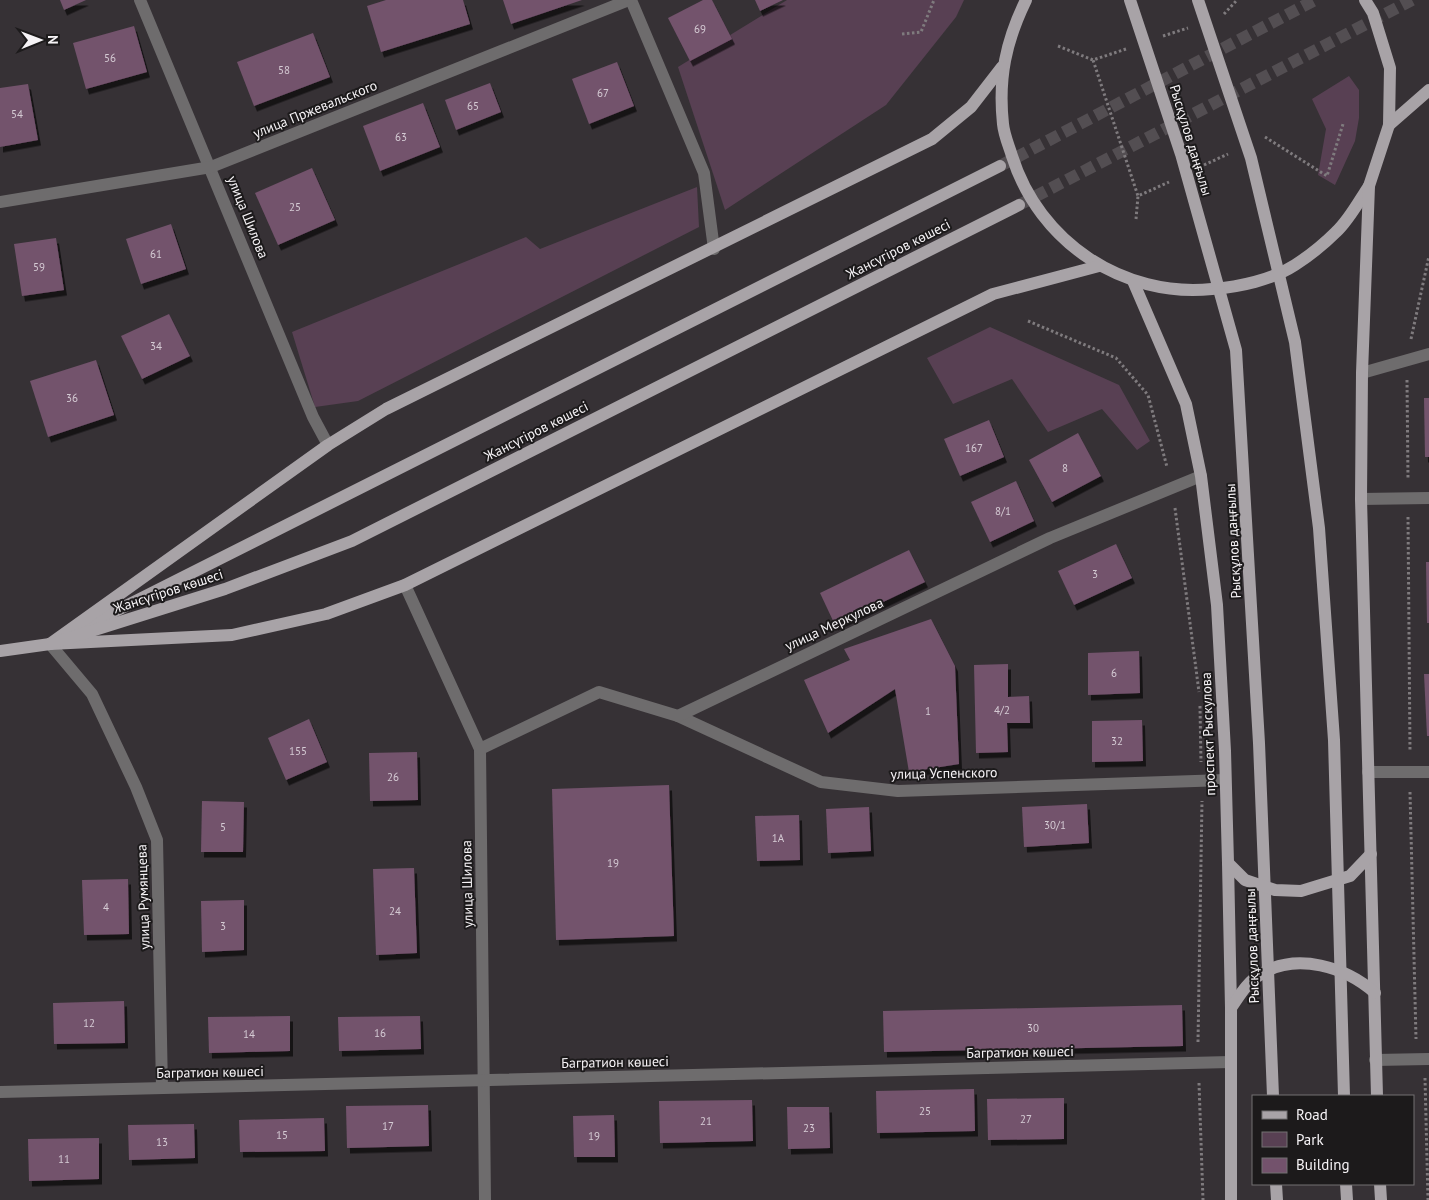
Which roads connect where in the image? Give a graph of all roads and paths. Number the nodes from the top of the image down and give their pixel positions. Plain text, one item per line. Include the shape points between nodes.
1 (140, 0) edge
2 (630, 0) edge
3 (934, 0) edge
4 (1026, 0) edge
5 (1130, 0) edge
6 (1198, 0) edge
7 (1365, 0) edge
8 (902, 34) dead end
9 (1058, 46) dead end
10 (1093, 60) dead end
11 (1002, 67) junction
12 (1429, 90) edge
13 (1343, 124) dead end
14 (1389, 126) junction
15 (1257, 141) dead end
16 (1231, 153) dead end
17 (1000, 166) tunnel mouth
18 (211, 167) junction
19 (1197, 168) dead end
20 (1172, 180) dead end
21 (1369, 186) junction
22 (0, 202) edge
23 (1019, 205) tunnel mouth
24 (1136, 219) dead end
25 (714, 249) junction
26 (1429, 256) edge
27 (1099, 266) junction
28 (1132, 281) junction
29 (1028, 321) dead end
30 (1429, 354) edge
31 (1407, 360) junction
32 (1362, 372) junction
33 (328, 445) junction
34 (1201, 476) junction
35 (1173, 488) junction
36 (1408, 498) junction
37 (1429, 498) edge
38 (1361, 499) junction
39 (405, 584) junction
40 (50, 644) junction
41 (0, 651) edge
42 (1200, 695) dead end
43 (1200, 704) dead end
44 (678, 716) junction
45 (480, 749) junction
46 (1368, 772) junction
47 (1410, 772) junction
48 (1429, 772) edge
49 (1225, 780) junction
50 (1202, 781) junction
51 (1371, 854) junction
52 (1228, 863) junction
53 (1375, 993) junction
54 (1231, 1008) junction
55 (1423, 1059) edge
56 (1375, 1060) junction
57 (1230, 1062) junction
58 (1198, 1063) junction
59 (484, 1080) junction
60 (162, 1088) junction
61 (0, 1092) edge
62 (1273, 1095) edge
63 (1344, 1095) edge
64 (1377, 1095) edge
65 (1276, 1185) edge
66 (1346, 1185) edge
67 (1380, 1185) edge
68 (485, 1200) edge
69 (1203, 1200) edge
70 (1231, 1200) edge
71 (1277, 1200) edge
72 (1347, 1200) edge
73 (1381, 1200) edge
74 (1428, 1200) edge

1 - 18 street, улица Шилова
2 - 18 street, улица Пржевальского
2 - 25 street via 704,173
3 - 8 path via 920,32
4 - 11 main road via 1013,27
5 - 62 main road, Рысқұлов даңғылы via 1181,154 1236,350 1259,743
6 - 63 main road via 1251,158 1295,342 1319,528 1334,740
7 - 14 main road via 1373,13 1390,68
9 - 10 path
11 - 25 main road via 971,107 932,140
11 - 27 main road via 1002,126 1020,181 1053,230
12 - 14 main road
13 - 15 path via 1327,176 1265,137
14 - 21 main road
16 - 19 path
17 - 40 main road, Жансүгіров көшесі
18 - 22 street, улица Пржевальского
18 - 33 street, улица Шилова via 313,417
20 - 24 path via 1138,196
21 - 28 main road via 1337,231 1294,266 1242,286 1187,292
21 - 32 main road
23 - 40 main road, Жансүгіров көшесі via 352,541 225,589
25 - 33 main road via 386,409
26 - 31 path
27 - 28 main road
27 - 39 main road via 993,294
28 - 34 main road, проспект Рыскулова via 1186,404
29 - 35 path via 1116,358 1148,395
30 - 31 street
31 - 32 street
31 - 36 path
32 - 38 main road
33 - 40 main road
34 - 35 street, улица Меркулова
34 - 49 main road, проспект Рыскулова via 1217,605
35 - 42 path
35 - 44 street, улица Меркулова via 1050,538
36 - 37 street
36 - 38 street
36 - 47 path
38 - 46 main road
39 - 40 main road via 326,614 232,635
39 - 45 street, улица Шилова
40 - 41 main road, Жансүгіров көшесі
40 - 60 street, улица Румянцева via 92,694 157,840
43 - 50 path
44 - 45 street via 598,692
44 - 50 street, улица Успенского via 821,782 898,791
45 - 59 street, улица Шилова
46 - 47 street
46 - 51 main road
47 - 48 street
47 - 55 path
49 - 50 street, улица Успенского
49 - 52 main road, проспект Рыскулова
50 - 58 path
51 - 52 main road via 1350,876 1301,891 1275,890 1245,880
51 - 53 main road
52 - 54 main road, проспект Рыскулова
53 - 54 main road via 1362,981 1330,967 1281,966 1261,974 1244,987
53 - 56 main road
54 - 57 main road, проспект Рыскулова
55 - 56 street
55 - 74 path
56 - 64 main road
57 - 58 street, Багратион көшесі
57 - 70 main road, проспект Рыскулова
58 - 59 street, Багратион көшесі
58 - 69 path
59 - 60 street, Багратион көшесі
59 - 68 street, улица Шилова
60 - 61 street, Багратион көшесі
65 - 71 main road
66 - 72 main road
67 - 73 main road

